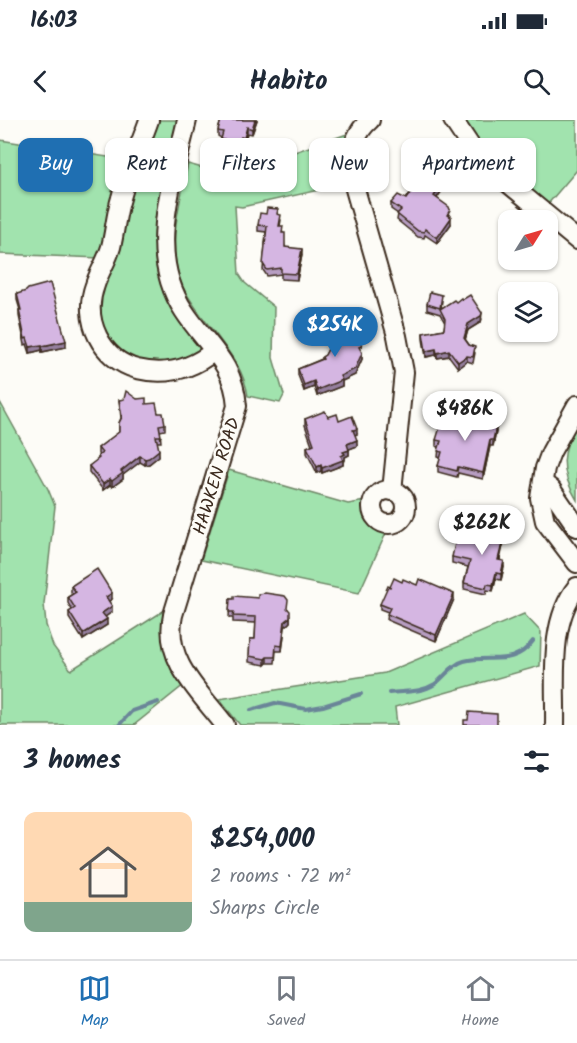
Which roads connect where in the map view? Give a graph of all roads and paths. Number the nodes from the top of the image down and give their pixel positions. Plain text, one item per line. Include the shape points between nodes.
1 (149, 120) edge
2 (187, 120) edge
3 (370, 120) edge
4 (453, 120) edge
5 (577, 240) edge
6 (214, 351) junction
7 (577, 405) edge
8 (543, 483) junction
9 (392, 491) dead end
10 (576, 526) edge
11 (557, 539) junction
12 (577, 563) edge
13 (577, 587) edge
14 (225, 725) edge
15 (555, 725) edge

1 - 6 street via 121,196 110,249 93,291 90,308 94,330 116,358 141,370 182,369
2 - 6 street, HAWKEN ROAD via 166,216 165,266 180,305
3 - 9 street via 355,140 350,163 402,357 404,387
4 - 5 street via 478,159
6 - 14 street, HAWKEN ROAD via 233,381 237,406 173,615 171,638 177,661
7 - 8 street via 551,452
8 - 10 street via 552,489
8 - 11 street via 541,510
10 - 11 street
11 - 12 street
13 - 15 street via 558,630

